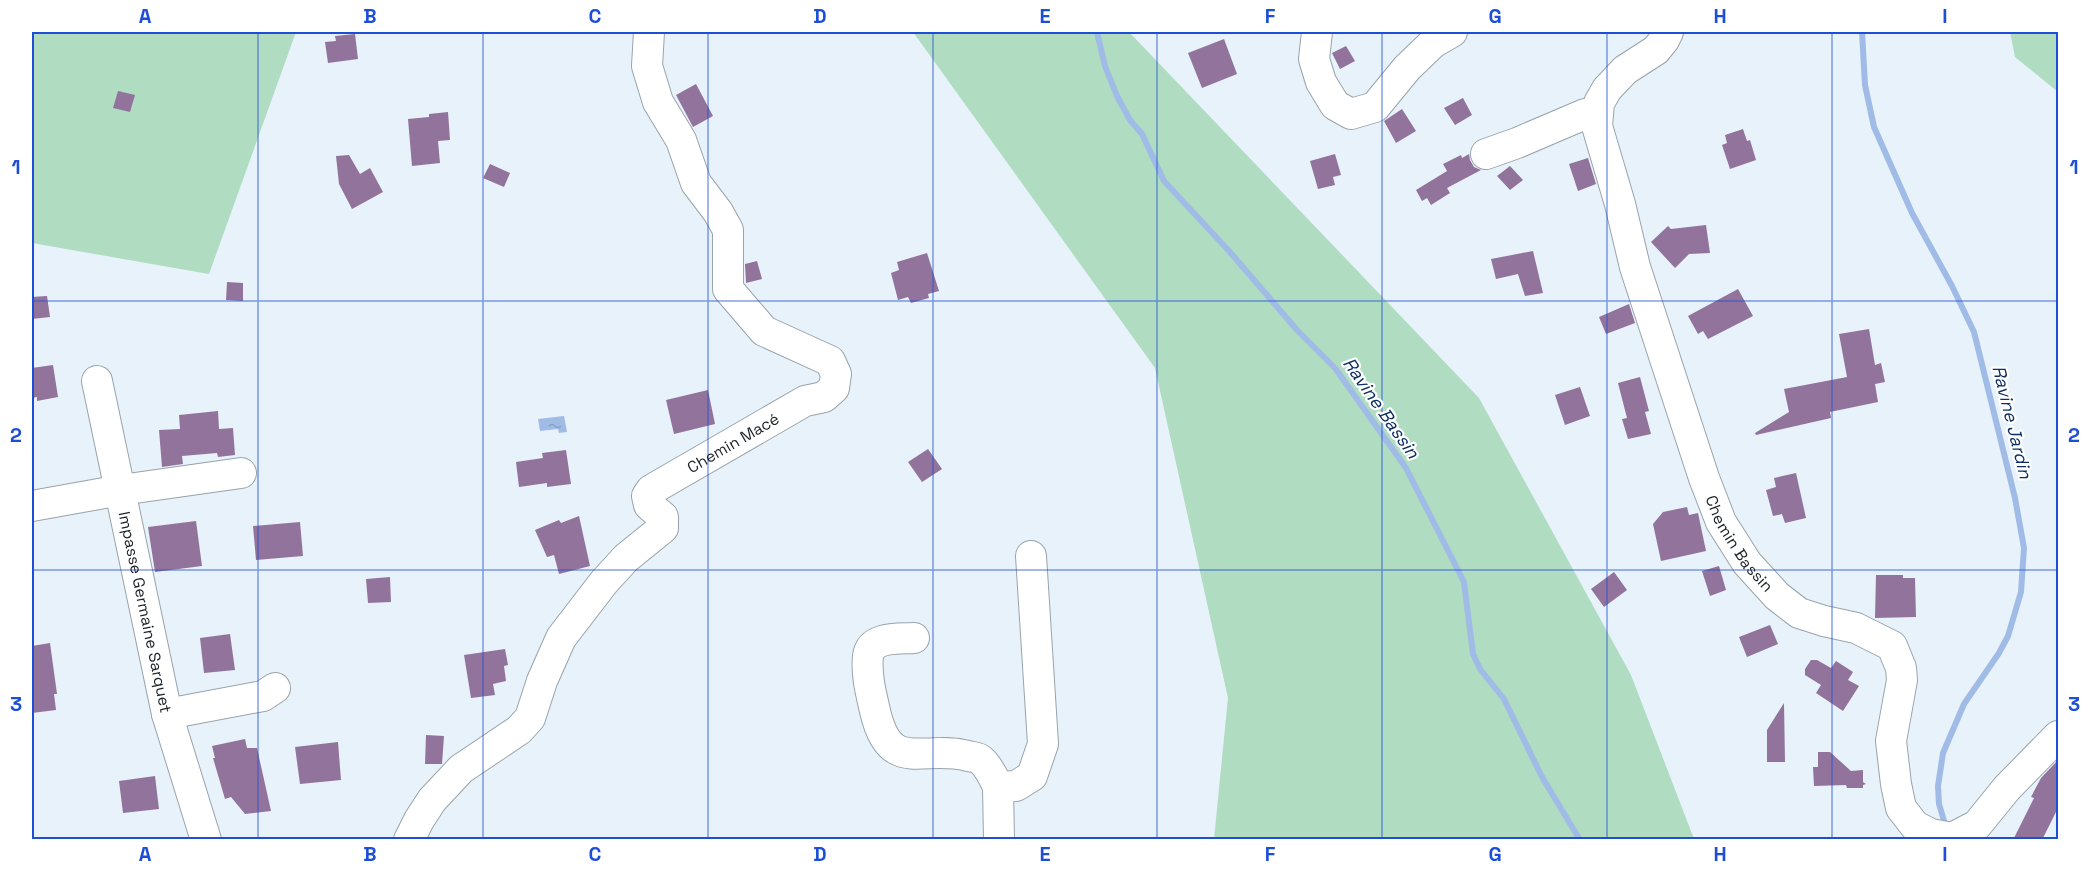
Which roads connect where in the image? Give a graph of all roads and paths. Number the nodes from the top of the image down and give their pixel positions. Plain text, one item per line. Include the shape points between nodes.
1 (649, 32) edge
2 (1317, 32) edge
3 (1452, 32) edge
4 (1668, 32) edge
5 (1597, 112) junction
6 (1486, 154) dead end
7 (98, 381) dead end
8 (241, 473) dead end
9 (121, 489) junction
10 (32, 506) edge
11 (1030, 556) dead end
12 (914, 638) dead end
13 (275, 688) dead end
14 (167, 714) junction
15 (2058, 736) edge
16 (998, 787) junction
17 (1943, 838) edge
18 (206, 840) edge
19 (410, 840) edge
20 (999, 840) edge

1 - 19 street, Chemin Macé via 647,66 658,102 681,140 696,183 728,230 728,289 764,331 830,361 836,374 834,388 651,490 648,505 663,517 663,528 626,558 561,638 530,718 519,730 461,769 432,800
2 - 3 street via 1314,59 1321,82 1335,105 1351,114 1375,107 1407,68 1433,43
4 - 5 street via 1656,50 1625,70 1607,89
5 - 6 street
5 - 17 street, Chemin Bassin via 1597,126 1635,267 1721,522 1747,563 1799,613 1856,628 1892,646 1902,668 1891,741 1901,808 1915,826
7 - 9 street, Impasse Germaine Sarquet
8 - 9 street
9 - 10 street
9 - 14 street, Impasse Germaine Sarquet
11 - 16 street via 1043,744 1032,776 1016,786
12 - 16 street via 886,640 869,651 868,682 884,739 891,747 909,754 960,754 980,759
13 - 14 street via 263,696
14 - 18 street, Impasse Germaine Sarquet
15 - 17 street, Chemin Bassin via 1977,825 1952,838
16 - 20 street

